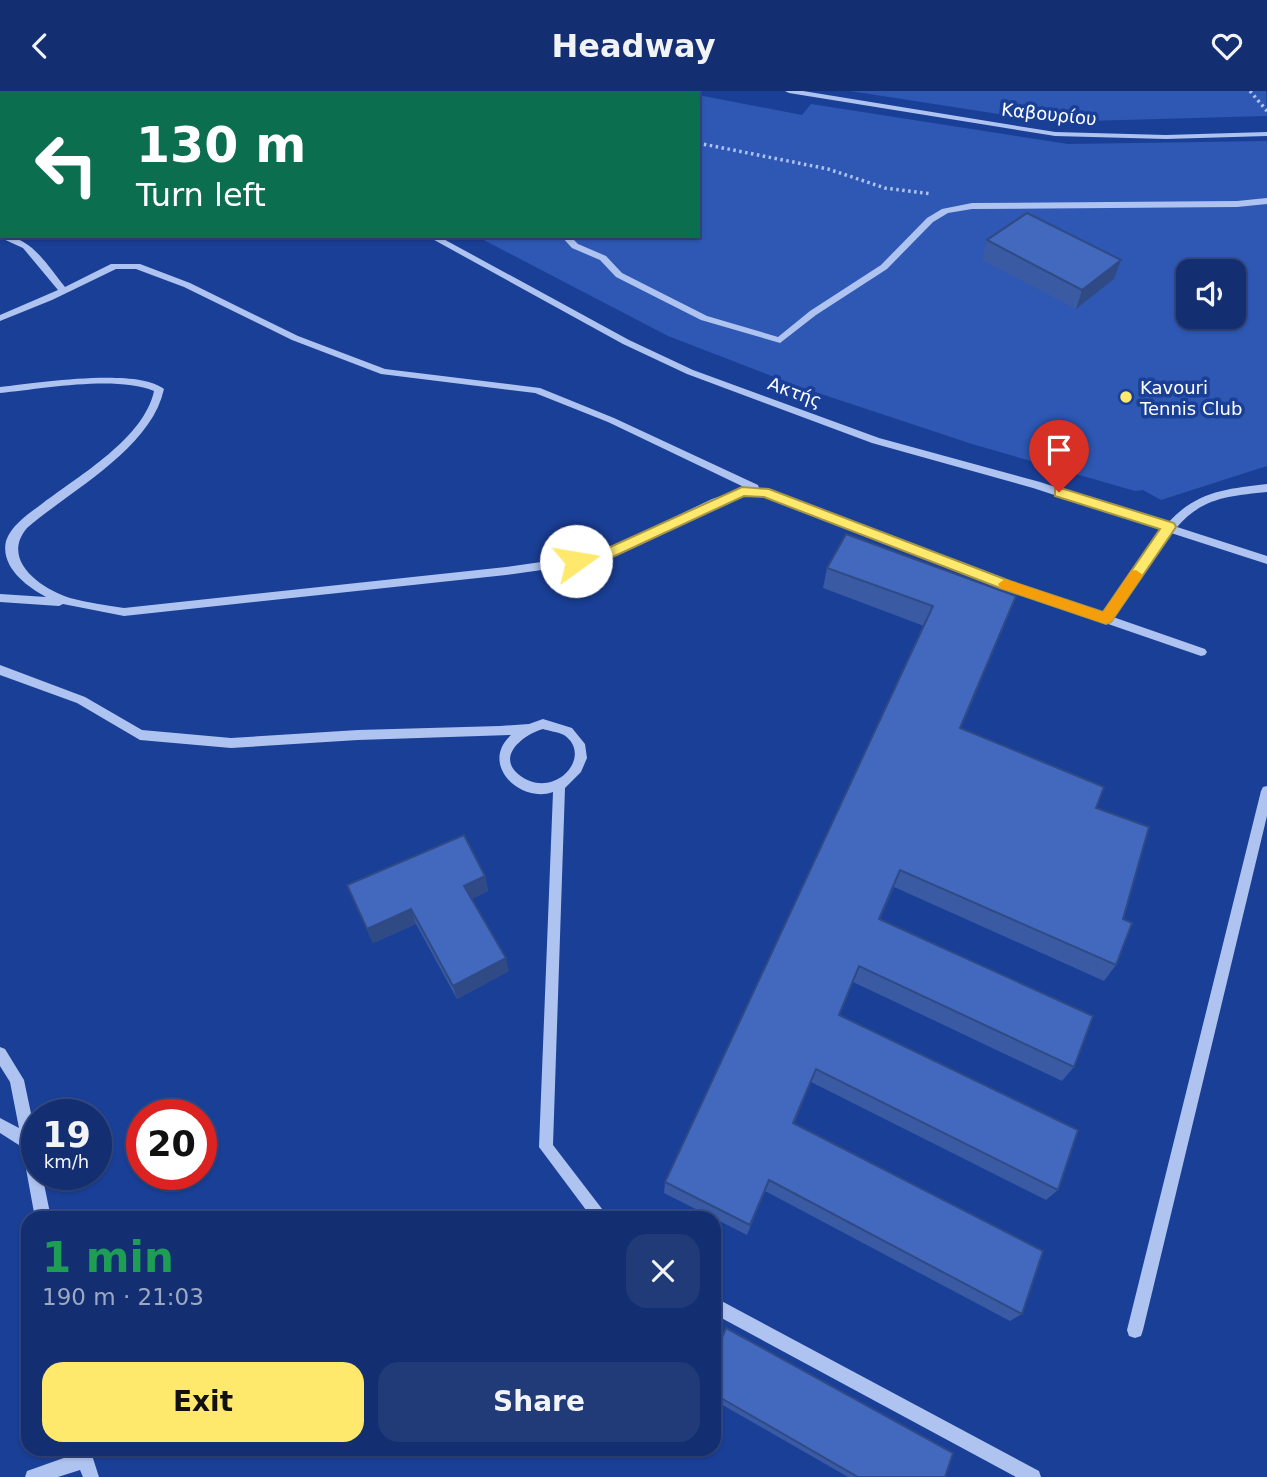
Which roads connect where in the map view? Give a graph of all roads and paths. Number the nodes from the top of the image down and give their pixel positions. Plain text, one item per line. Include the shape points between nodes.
1 (789, 91) edge
2 (1250, 91) edge
3 (1267, 111) edge
4 (1267, 134) edge
5 (700, 143) edge
6 (943, 195) dead end
7 (1267, 201) edge
8 (9, 238) edge
9 (435, 238) edge
10 (567, 238) edge
11 (64, 291) junction
12 (0, 318) edge
13 (0, 390) edge
14 (1267, 488) edge
15 (765, 492) junction
16 (1169, 527) junction
17 (5, 540) edge
18 (1267, 560) edge
19 (0, 598) edge
20 (66, 603) junction
21 (1106, 618) junction
22 (1201, 652) dead end
23 (0, 670) edge
24 (527, 728) junction
25 (559, 786) junction
26 (1267, 791) edge
27 (0, 1054) edge
28 (21, 1099) edge
29 (0, 1125) edge
30 (21, 1138) edge
31 (38, 1190) edge
32 (42, 1211) edge
33 (596, 1211) edge
34 (721, 1309) edge
35 (1135, 1330) dead end
36 (79, 1456) edge
37 (84, 1456) edge
38 (33, 1477) edge
39 (91, 1477) edge
40 (1033, 1477) edge

1 - 4 street, Καβουρίου via 1055,134
2 - 3 path
5 - 6 path via 828,169 885,188
7 - 10 street via 972,206 945,211 930,220 884,267 780,340 704,318 619,275 603,258
8 - 11 street via 26,246
9 - 16 street, Ακτής via 690,372 876,441
11 - 12 street
11 - 15 street via 114,266 136,266 187,285 295,338 384,372 537,390
13 - 17 street via 117,381 151,383 159,389 160,399 116,453
14 - 16 street via 1231,491 1199,501
15 - 20 street via 742,492 716,502 599,558 124,611
15 - 21 street
16 - 18 street, Ακτής
16 - 21 street
17 - 20 street via 15,570 37,589
19 - 20 street
21 - 22 street
23 - 24 street via 82,700 140,735 231,743
24 - 25 street via 507,747 507,771 529,787
24 - 25 street via 559,726 580,744 580,768
25 - 33 street via 546,1147
26 - 35 street
27 - 28 street via 17,1080
29 - 30 street
31 - 32 street
34 - 40 street
36 - 38 street
37 - 39 street

